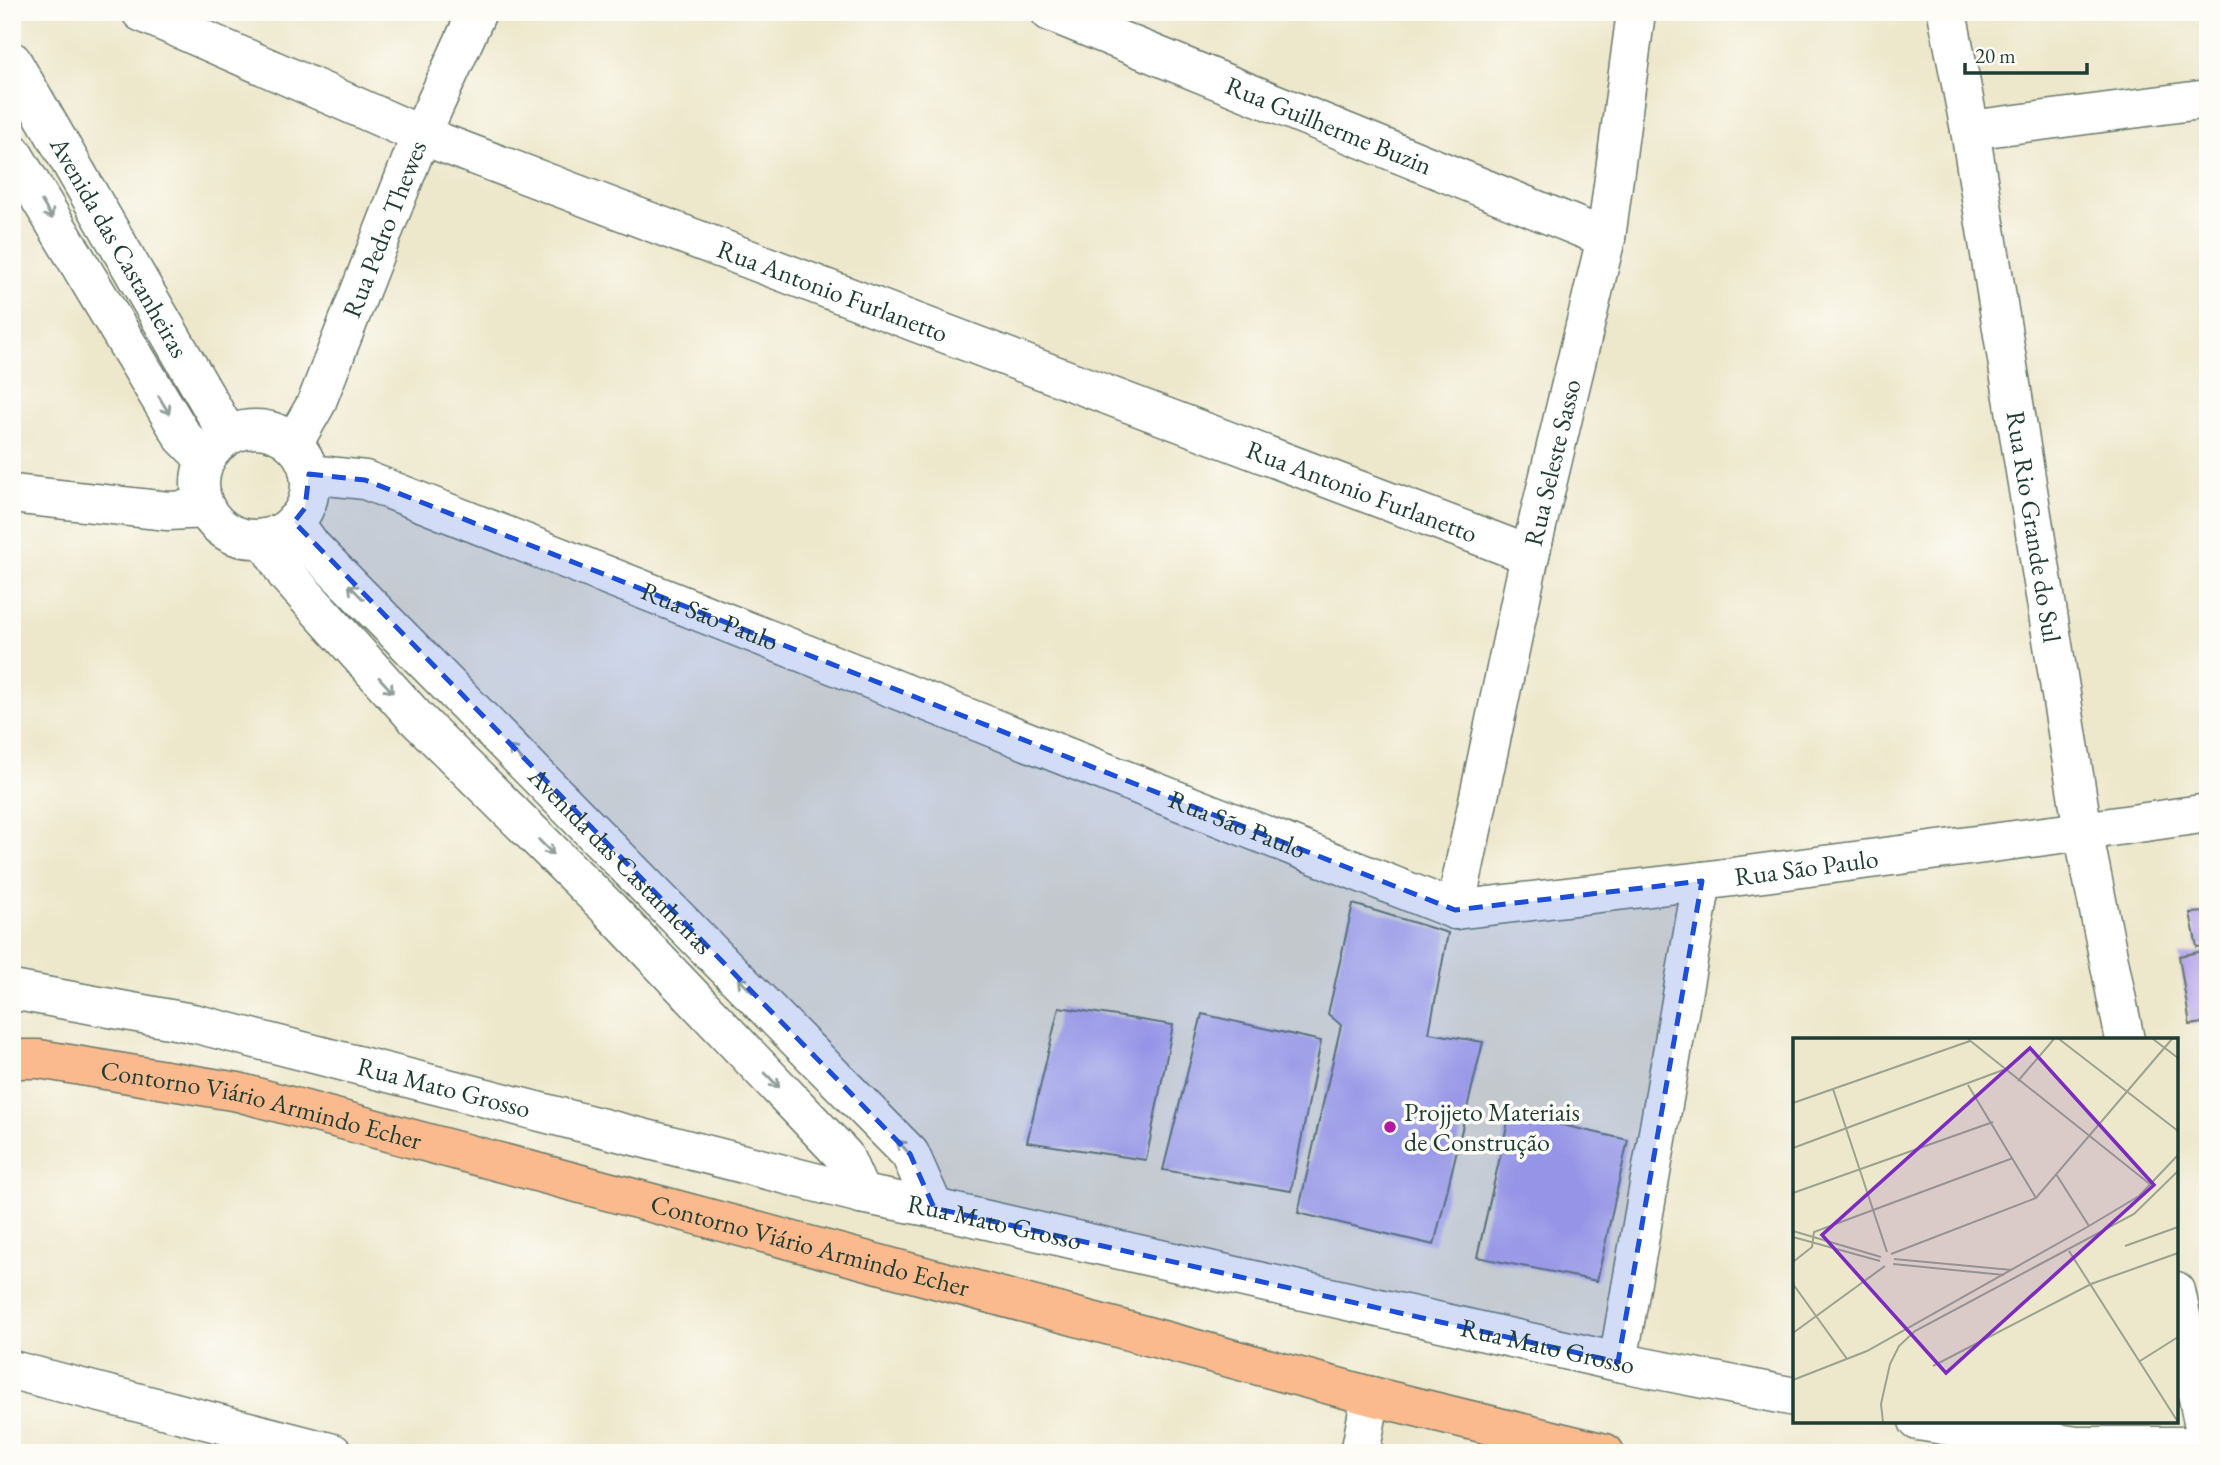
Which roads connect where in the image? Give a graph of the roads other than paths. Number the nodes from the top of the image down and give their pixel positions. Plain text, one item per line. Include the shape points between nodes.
1 (141, 12) edge
2 (477, 12) edge
3 (1050, 12) edge
4 (1636, 12) edge
5 (1947, 12) edge
6 (12, 61) edge
7 (2208, 99) edge
8 (1970, 130) junction
9 (421, 135) junction
10 (12, 152) edge
11 (1606, 238) junction
12 (217, 447) junction
13 (301, 459) junction
14 (12, 494) edge
15 (206, 509) junction
16 (279, 530) junction
17 (1530, 555) junction
18 (2208, 813) edge
19 (2083, 831) junction
20 (1702, 881) junction
21 (1455, 910) junction
22 (12, 990) edge
23 (2126, 1038) edge
24 (12, 1059) edge
25 (861, 1194) junction
26 (934, 1208) junction
27 (2178, 1301) edge
28 (1618, 1362) junction
29 (12, 1370) edge
30 (1371, 1396) junction
31 (1793, 1397) edge
32 (1931, 1423) edge
33 (2208, 1446) edge
34 (332, 1453) edge
35 (1360, 1453) edge
36 (1605, 1453) edge

1 - 9 street, Rua Antonio Furlanetto
2 - 9 street, Rua Pedro Thewes
3 - 11 street, Rua Guilherme Buzin
4 - 11 street, Rua Seleste Sasso
5 - 8 street, Rua Rio Grande do Sul
6 - 12 street, Avenida das Castanheiras
7 - 8 street
8 - 19 street, Rua Rio Grande do Sul
9 - 13 street, Rua Pedro Thewes via 316,404
9 - 17 street, Rua Antonio Furlanetto
10 -> 12 street, Avenida das Castanheiras via 183,437
11 - 17 street, Rua Seleste Sasso
12 - 13 street via 245,429 262,429 279,434
12 - 15 street via 200,476
13 - 16 street via 309,491 305,508
13 - 21 street, Rua São Paulo via 365,480
14 - 15 street via 168,511
15 - 16 street via 230,533 247,538
16 -> 25 street, Avenida das Castanheiras via 288,575 415,716 610,910 844,1156
26 -> 16 street, Avenida das Castanheiras via 910,1154 312,547
17 - 21 street, Rua Seleste Sasso
18 - 19 street, Rua São Paulo
19 - 20 street, Rua São Paulo
19 - 23 street, Rua Rio Grande do Sul
20 - 21 street, Rua São Paulo
20 - 28 street
22 - 25 street, Rua Mato Grosso via 197,1024
24 - 30 highway, Contorno Viário Armindo Echer via 38,1059 238,1092
25 - 26 street, Rua Mato Grosso
26 - 28 street, Rua Mato Grosso
27 - 33 street
28 - 31 street, Rua Mato Grosso
29 - 34 street
30 - 35 street
30 - 36 highway, Contorno Viário Armindo Echer
32 - 33 street via 2077,1446

